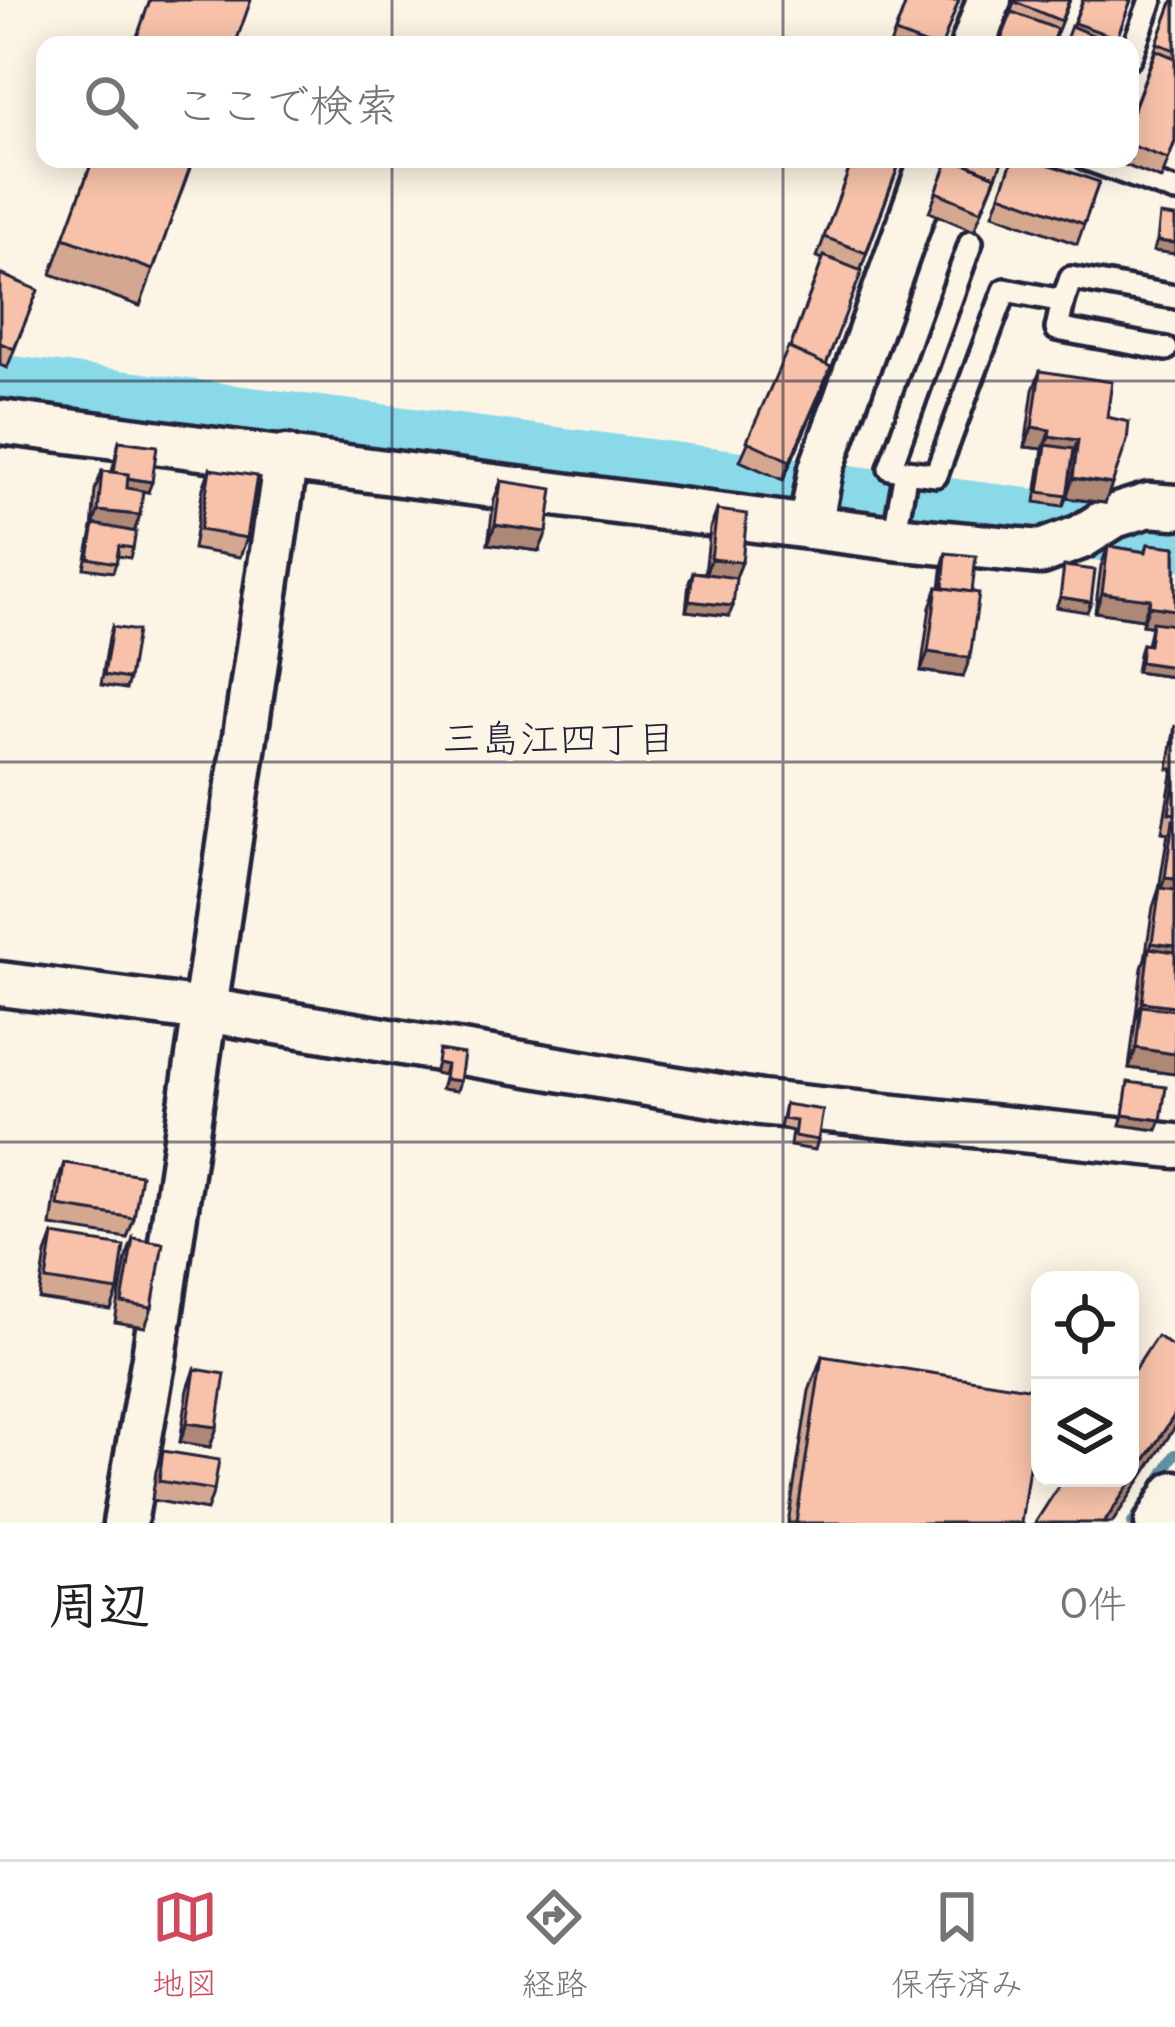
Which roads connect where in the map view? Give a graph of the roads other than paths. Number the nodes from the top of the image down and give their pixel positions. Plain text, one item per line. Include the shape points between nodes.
1 (989, 0) edge
2 (1151, 0) edge
3 (976, 36) edge
4 (1138, 36) edge
5 (929, 168) edge
6 (1112, 168) edge
7 (1175, 191) edge
8 (971, 242) dead end
9 (1175, 297) edge
10 (1063, 301) junction
11 (1166, 350) dead end
12 (0, 422) edge
13 (286, 457) junction
14 (905, 471) junction
15 (1175, 507) edge
16 (810, 527) junction
17 (894, 538) junction
18 (0, 984) edge
19 (205, 1010) junction
20 (1175, 1146) edge
21 (1175, 1493) edge
22 (125, 1523) edge
23 (1157, 1523) edge

1 - 3 street
2 - 4 lane
5 - 16 street via 821,469
6 - 7 lane
8 - 14 lane via 890,468
9 - 10 lane via 1071,278
10 - 11 lane via 1057,329
10 - 14 lane via 1005,290 936,475
12 - 13 street
13 - 16 street
13 - 19 street
14 - 17 lane
15 - 17 street via 1114,516 1041,552
16 - 17 street
18 - 19 street
19 - 20 street via 761,1102
19 - 22 street
21 - 23 street

